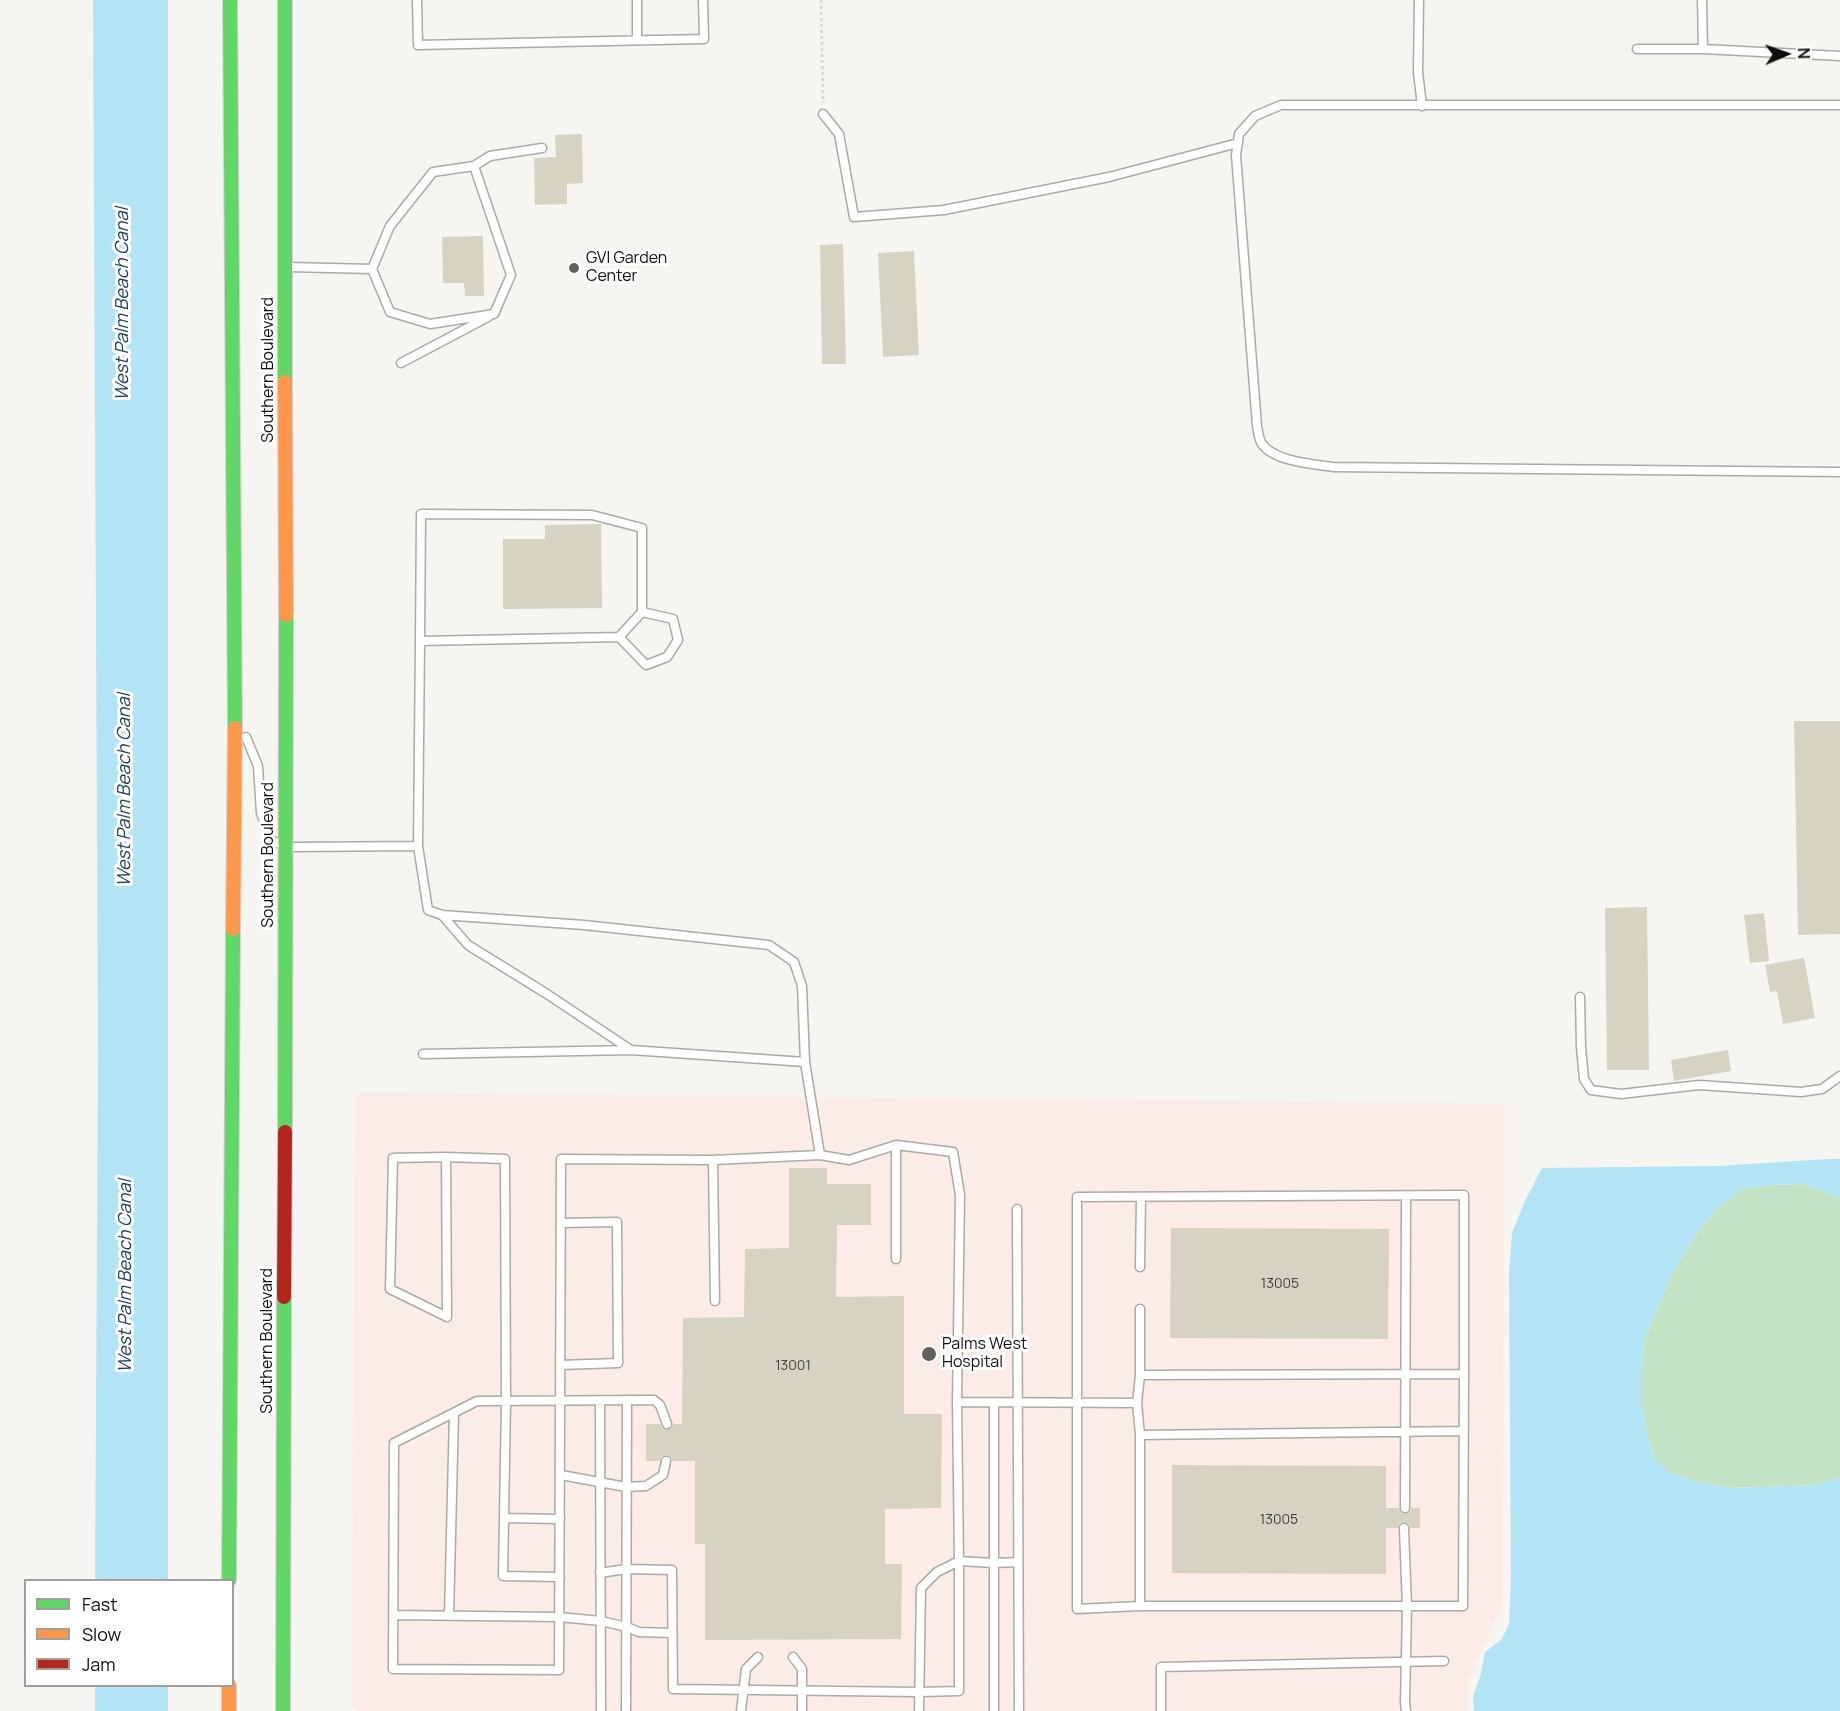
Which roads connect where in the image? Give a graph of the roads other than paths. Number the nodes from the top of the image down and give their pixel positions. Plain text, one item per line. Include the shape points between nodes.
1 (231, 0) edge
2 (285, 0) edge
3 (417, 0) edge
4 (637, 0) edge
5 (703, 0) edge
6 (1419, 0) edge
7 (1702, 0) edge
8 (637, 40) junction
9 (1637, 49) dead end
10 (1703, 49) junction
11 (1840, 56) edge
12 (1840, 105) edge
13 (1422, 106) junction
14 (823, 114) road end
15 (1238, 143) junction
16 (542, 148) dead end
17 (474, 166) junction
18 (286, 267) junction
19 (372, 269) junction
20 (494, 314) junction
21 (401, 363) dead end
22 (1840, 472) edge
23 (642, 612) junction
24 (620, 637) junction
25 (420, 641) junction
26 (235, 709) junction
27 (418, 846) junction
28 (286, 847) junction
29 (442, 915) junction
30 (1580, 997) dead end
31 (631, 1050) junction
32 (423, 1054) dead end
33 (805, 1062) junction
34 (1840, 1076) edge
35 (896, 1145) junction
36 (820, 1155) junction
37 (446, 1157) junction
38 (713, 1160) junction
39 (1406, 1196) junction
40 (1141, 1197) junction
41 (1017, 1209) dead end
42 (561, 1223) junction
43 (896, 1259) dead end
44 (1140, 1267) dead end
45 (716, 1301) dead end
46 (1140, 1310) dead end
47 (561, 1365) junction
48 (1464, 1374) junction
49 (1140, 1375) junction
50 (1406, 1375) junction
51 (627, 1400) junction
52 (506, 1401) junction
53 (561, 1401) junction
54 (600, 1401) junction
55 (957, 1402) junction
56 (994, 1402) junction
57 (1078, 1402) junction
58 (1017, 1403) junction
59 (1137, 1403) junction
60 (454, 1413) junction
61 (667, 1424) dead end
62 (1407, 1431) junction
63 (1464, 1431) junction
64 (1140, 1435) junction
65 (666, 1461) dead end
66 (561, 1475) junction
67 (600, 1483) junction
68 (626, 1487) junction
69 (1406, 1508) dead end
70 (504, 1518) junction
71 (560, 1519) junction
72 (1404, 1528) dead end
73 (959, 1561) junction
74 (1018, 1562) junction
75 (994, 1563) junction
76 (626, 1569) junction
77 (600, 1573) junction
78 (560, 1577) junction
79 (229, 1579) edge
80 (1140, 1606) junction
81 (1407, 1607) junction
82 (393, 1615) junction
83 (449, 1617) junction
84 (559, 1617) junction
85 (601, 1622) junction
86 (627, 1627) junction
87 (672, 1633) junction
88 (758, 1657) dead end
89 (793, 1657) dead end
90 (1444, 1661) dead end
91 (1407, 1662) junction
92 (229, 1687) edge
93 (744, 1690) junction
94 (802, 1690) junction
95 (919, 1692) junction
96 (1406, 1707) edge
97 (229, 1711) edge
98 (283, 1711) edge
99 (601, 1711) edge
100 (626, 1711) edge
101 (741, 1711) edge
102 (802, 1711) edge
103 (919, 1711) edge
104 (994, 1711) edge
105 (1019, 1711) edge
106 (1161, 1711) edge
107 (1398, 1711) edge

1 - 26 highway
2 - 18 highway, Southern Boulevard
3 - 8 lane via 418,45
4 - 8 lane
5 - 8 lane via 704,39
6 - 13 lane via 1418,72
7 - 10 lane
9 - 10 lane
10 - 11 lane
12 - 13 lane
13 - 15 lane via 1281,105 1255,116 1239,134
14 - 15 lane via 839,134 854,217 944,210 1109,177
15 - 22 lane via 1257,426 1262,444 1278,456 1334,467
16 - 17 lane via 490,156
17 - 19 lane via 433,172 390,226
17 - 20 lane via 511,275
18 - 19 lane
18 - 28 highway, Southern Boulevard
19 - 20 lane via 390,312 430,324
20 - 21 lane
23 - 24 lane
23 - 24 lane via 673,619 678,640 667,657 646,665
23 - 25 lane via 642,528 592,515 421,514
24 - 25 lane
25 - 27 lane
26 - 28 lane via 258,766 261,813 271,840
26 - 79 highway
27 - 28 lane
27 - 29 lane via 428,910
28 - 98 highway, Southern Boulevard
29 - 31 lane via 468,945
29 - 33 lane via 584,925 769,945 794,962 802,986
30 - 34 lane via 1584,1079 1591,1090 1621,1094 1699,1085 1801,1092 1822,1089
31 - 32 lane
31 - 33 lane
33 - 36 lane
35 - 36 lane via 849,1160
35 - 43 lane
35 - 55 lane via 953,1152 960,1196
36 - 38 lane
37 - 37 lane via 446,1214 447,1317 390,1289 393,1158
37 - 52 lane via 505,1159
38 - 42 lane via 561,1159
38 - 45 lane
39 - 40 lane
39 - 48 lane via 1464,1195
39 - 50 lane
40 - 44 lane
40 - 57 lane via 1077,1197
41 - 58 lane
42 - 47 lane
42 - 47 lane via 617,1222 618,1363
46 - 49 lane
47 - 53 lane
48 - 50 lane
48 - 63 lane
49 - 50 lane
49 - 59 lane
50 - 62 lane
51 - 54 lane
51 - 61 lane via 654,1400
51 - 68 lane
52 - 53 lane
52 - 60 lane via 477,1401
52 - 70 lane
53 - 54 lane
53 - 66 lane
54 - 67 lane
55 - 56 lane
55 - 73 lane
56 - 58 lane
56 - 75 lane
57 - 58 lane
57 - 59 lane
57 - 80 lane via 1077,1609
58 - 74 lane
59 - 64 lane
60 - 82 lane via 394,1443
60 - 83 lane
62 - 63 lane
62 - 64 lane
62 - 69 lane
63 - 81 lane via 1463,1606
64 - 80 lane
65 - 68 lane via 663,1475 655,1481 646,1486
66 - 67 lane
66 - 71 lane
67 - 68 lane
67 - 77 lane
68 - 76 lane
70 - 71 lane
70 - 78 lane via 503,1576
71 - 78 lane
72 - 81 lane
73 - 75 lane
73 - 95 lane via 937,1572 921,1588
73 - 95 lane via 959,1691
74 - 75 lane
74 - 105 lane
75 - 104 lane
76 - 77 lane
76 - 86 lane
76 - 87 lane via 672,1570
77 - 85 lane
78 - 84 lane
80 - 81 lane
81 - 91 lane
82 - 83 lane
82 - 84 lane via 393,1669 405,1670 559,1670
83 - 84 lane
84 - 85 lane
85 - 86 lane
85 - 99 lane
86 - 87 lane via 639,1632
86 - 100 lane
87 - 93 lane via 673,1689
88 - 93 lane via 746,1669
89 - 94 lane via 802,1669
90 - 91 lane
91 - 96 lane
91 - 106 lane via 1161,1667
92 - 97 highway
93 - 94 lane
93 - 101 lane
94 - 95 lane
94 - 102 lane
95 - 103 lane
96 - 107 lane

